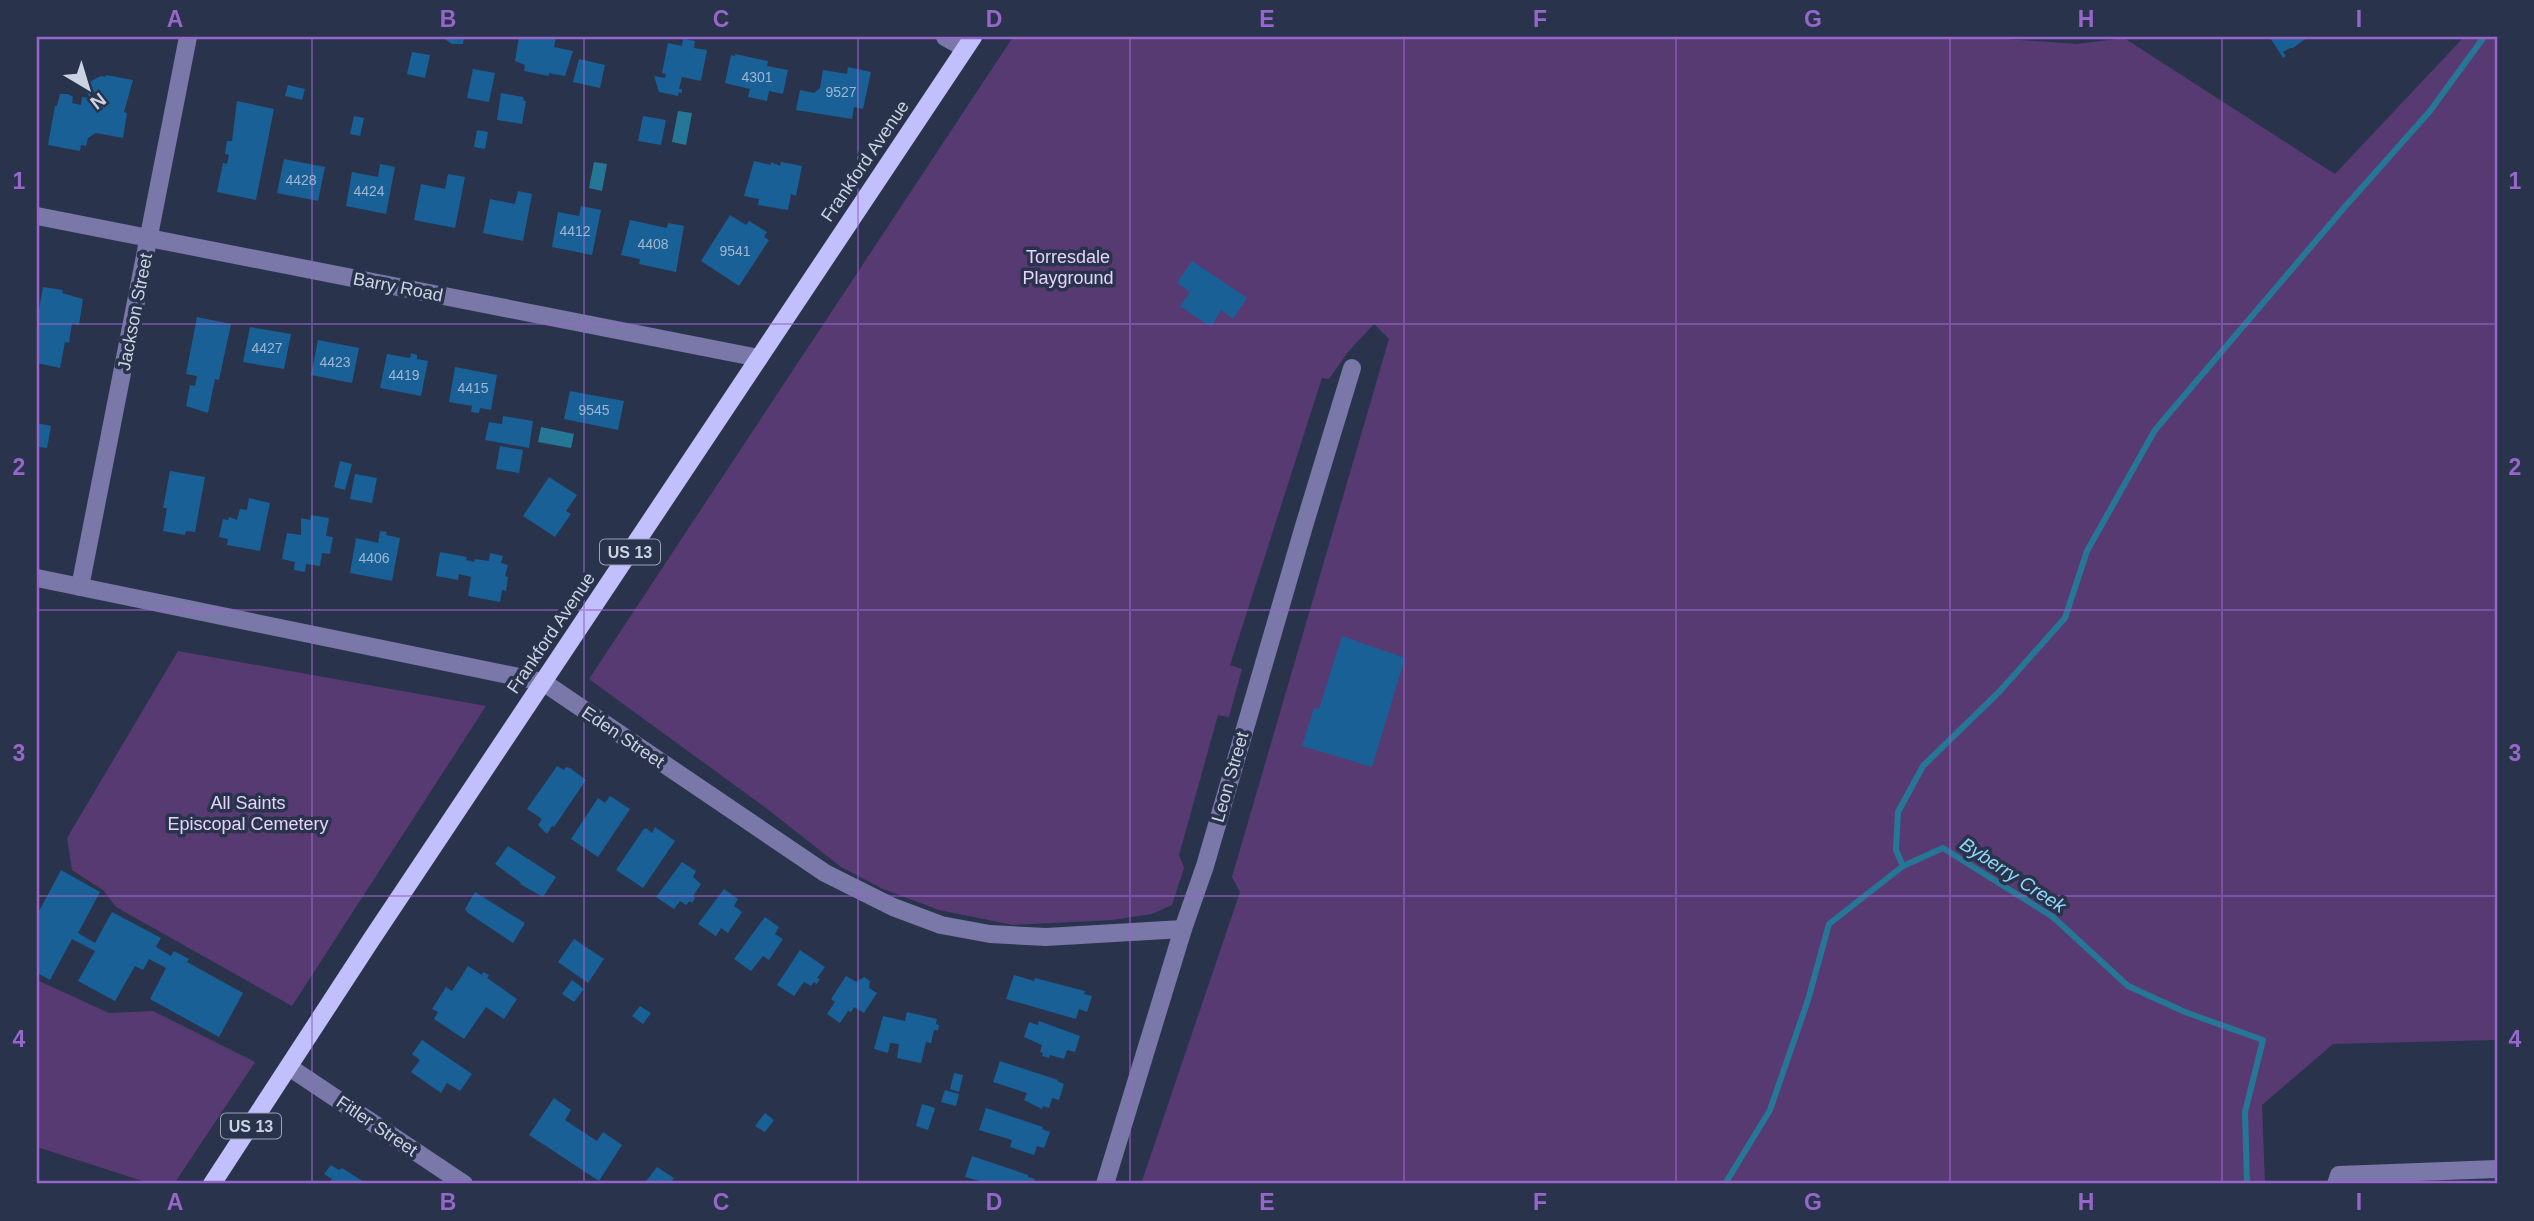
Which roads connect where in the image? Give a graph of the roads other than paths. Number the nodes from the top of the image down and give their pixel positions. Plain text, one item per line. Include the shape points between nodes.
1 (188, 37) edge
2 (945, 37) edge
3 (969, 42) edge
4 (37, 216) edge
5 (150, 238) junction
6 (759, 358) junction
7 (1352, 368) dead end
8 (37, 578) edge
9 (80, 587) junction
10 (543, 682) junction
11 (1182, 929) junction
12 (289, 1067) junction
13 (2497, 1169) edge
14 (212, 1184) edge
15 (464, 1184) edge
16 (1104, 1184) edge
17 (2336, 1184) edge

1 - 5 street, Jackson Street
2 - 3 street
3 - 6 main road, Frankford Avenue / US 13
4 - 5 street, Barry Road
5 - 6 street, Barry Road
5 - 9 street, Jackson Street
6 - 10 main road, Frankford Avenue / US 13
7 - 11 street, Leon Street via 1205,866
8 - 9 street, Eden Street
9 - 10 street, Eden Street
10 - 11 street, Eden Street via 825,873 893,907 941,925 990,934 1046,937
10 - 12 main road, Frankford Avenue / US 13
11 - 16 street, Leon Street
12 - 14 main road, Frankford Avenue / US 13
12 - 15 street, Fitler Street
13 - 17 street via 2339,1175

